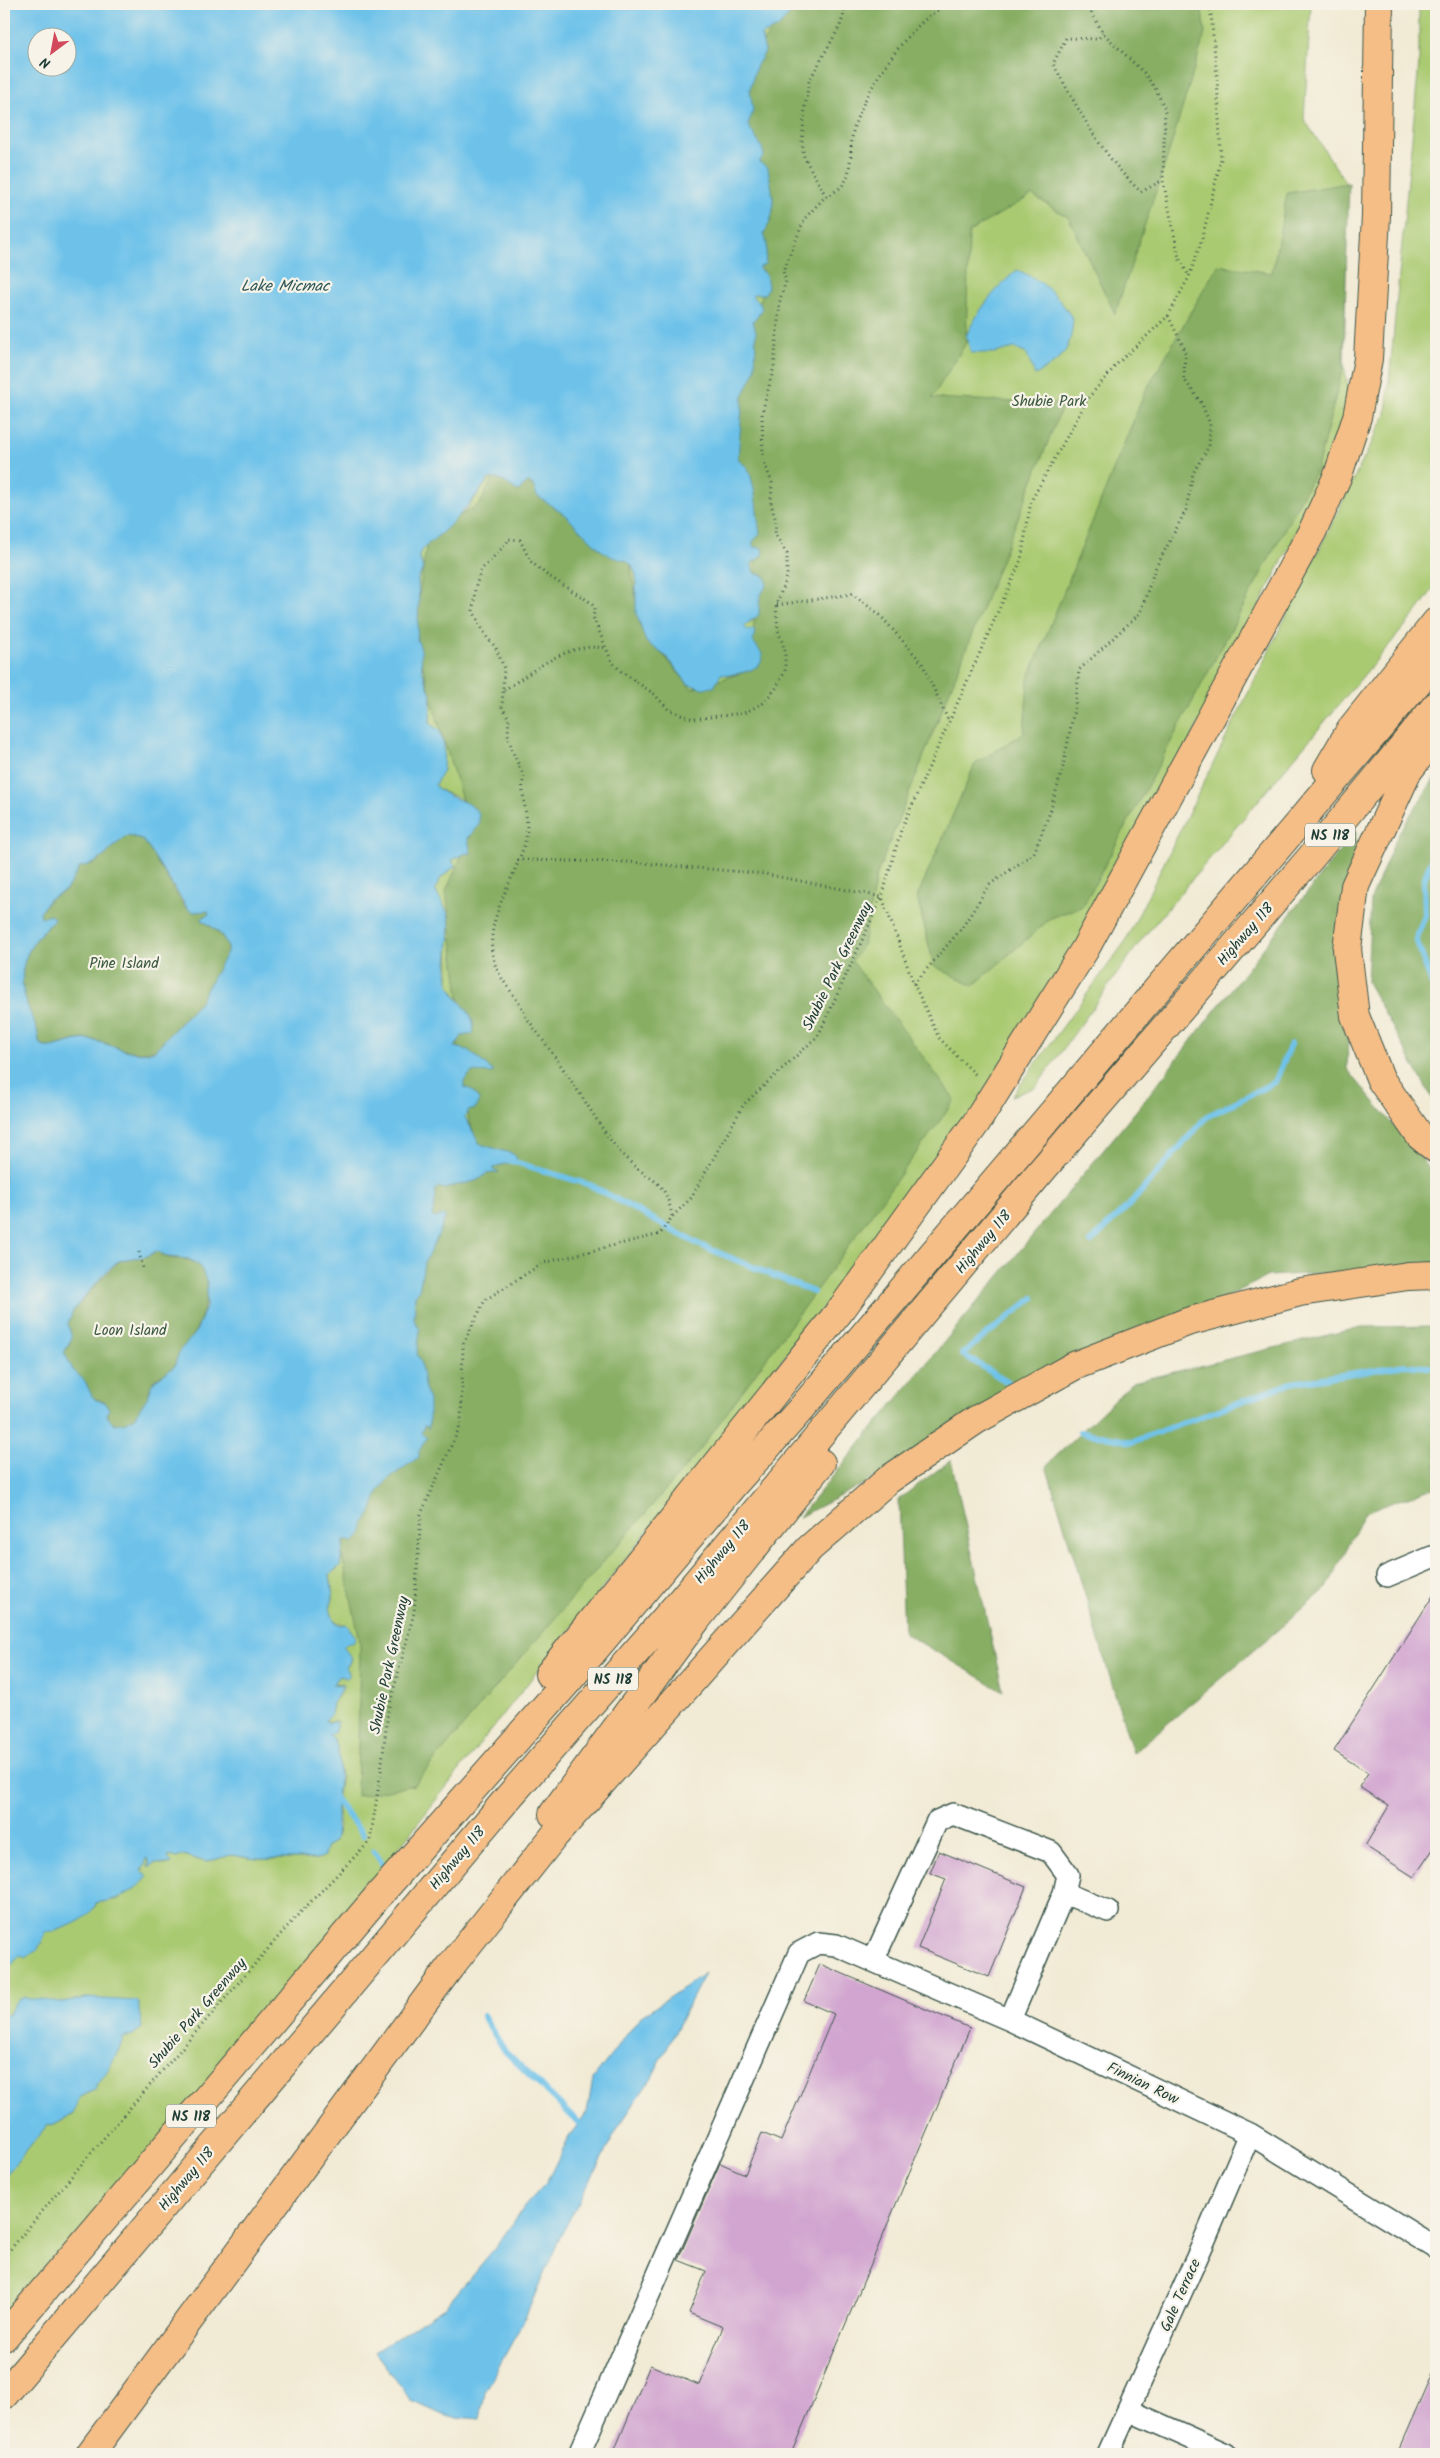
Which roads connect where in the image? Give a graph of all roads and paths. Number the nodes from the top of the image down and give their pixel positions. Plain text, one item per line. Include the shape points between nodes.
1 (846, 4) edge
2 (950, 4) edge
3 (1086, 4) edge
4 (1142, 4) edge
5 (1178, 4) edge
6 (1210, 4) edge
7 (1379, 4) edge
8 (1103, 33) junction
9 (1163, 180) junction
10 (826, 196) junction
11 (1189, 277) junction
12 (1168, 316) junction
13 (776, 605) junction
14 (1436, 622) edge
15 (605, 648) junction
16 (1436, 661) edge
17 (504, 690) junction
18 (1436, 706) edge
19 (949, 722) junction
20 (1436, 735) edge
21 (1288, 836) junction
22 (517, 860) junction
23 (882, 897) junction
24 (1221, 962) junction
25 (914, 984) junction
26 (976, 1076) dead end
27 (1436, 1149) edge
28 (671, 1219) junction
29 (139, 1252) dead end
30 (143, 1268) dead end
31 (1436, 1275) edge
32 (1436, 1557) edge
33 (1387, 1576) dead end
34 (1064, 1893) junction
35 (379, 1895) junction
36 (1108, 1911) dead end
37 (873, 1961) junction
38 (450, 1967) junction
39 (1010, 2020) junction
40 (1250, 2134) junction
41 (1436, 2248) edge
42 (4, 2257) edge
43 (4, 2337) edge
44 (4, 2395) edge
45 (1128, 2410) junction
46 (90, 2454) edge
47 (579, 2454) edge
48 (1108, 2454) edge
49 (1226, 2454) edge

1 - 10 path via 840,26 808,81 805,107 804,157
2 - 10 path via 932,13 905,39 878,77 854,126 849,169 841,187
3 - 8 path
4 - 5 path via 1152,9
6 - 11 path, Shubie Park Greenway via 1218,77 1221,159 1202,239
7 - 35 highway via 1376,216 1368,359 1358,417 1338,474 1313,530 1084,949 976,1123 843,1307 471,1768
8 - 9 path via 1144,73 1165,109
8 - 9 path via 1098,39 1066,38 1053,64 1098,143 1119,172 1141,192
9 - 11 path via 1179,258
10 - 13 path via 805,218 783,271 786,281 780,304 774,367 762,413 763,459 772,483 775,534 787,554 787,577
11 - 12 path, Shubie Park Greenway
12 - 19 path, Shubie Park Greenway via 1118,362 1089,397 1059,450 1032,501 1021,560
12 - 25 path via 1185,350 1184,379 1202,404 1210,424 1210,446 1193,473 1186,510 1155,569 1140,613 1079,670 1063,767 1034,853 989,885 962,928
13 - 15 path via 778,630 785,651 785,671 763,703 744,713 693,718 668,709 612,662
13 - 19 path via 852,594 880,615 922,663
14 - 21 highway via 1351,729
15 - 17 path via 592,646 558,655
15 - 17 path via 593,617 595,608 590,602 530,561 520,540 508,539 481,570 473,611 496,648 504,668
16 - 21 highway, Highway 118 / NS 118
17 - 22 path via 502,708 509,718 508,734 524,777 521,786 526,802 526,837
18 - 24 highway, Highway 118 / NS 118
19 - 23 path, Shubie Park Greenway via 901,830
20 - 27 highway via 1408,771 1355,886 1347,949 1355,1016 1381,1080 1420,1136
21 - 35 highway, Highway 118 / NS 118 via 568,1681
22 - 23 path via 630,862 765,874
22 - 28 path via 495,921 492,938 494,961 526,1017 599,1126 628,1160 655,1179 669,1198
23 - 25 path
23 - 28 path, Shubie Park Greenway via 818,1036 744,1104 691,1198
24 - 38 highway via 1142,1078 1054,1177 908,1354 697,1619 543,1828
24 - 44 highway, Highway 118 / NS 118 via 678,1604 507,1798
25 - 26 path via 939,1038
28 - 42 path, Shubie Park Greenway via 660,1234 543,1262 485,1300 463,1344 461,1424 420,1514 414,1613 388,1711 370,1841 293,1920
29 - 30 path
31 - 38 highway via 1300,1292 1187,1322 1074,1366 976,1420 888,1480 810,1548 555,1836
32 - 33 street
34 - 36 street
34 - 37 street via 1068,1875 1051,1852 953,1814 937,1821
34 - 39 street
35 - 43 highway, Highway 118 / NS 118
37 - 39 street, Finnian Row
37 - 47 street, Finnian Row via 836,1945 818,1943 799,1953
38 - 46 highway
39 - 40 street, Finnian Row
40 - 41 street, Finnian Row
40 - 45 street, Gale Terrace
45 - 48 street, Gale Terrace
45 - 49 street

